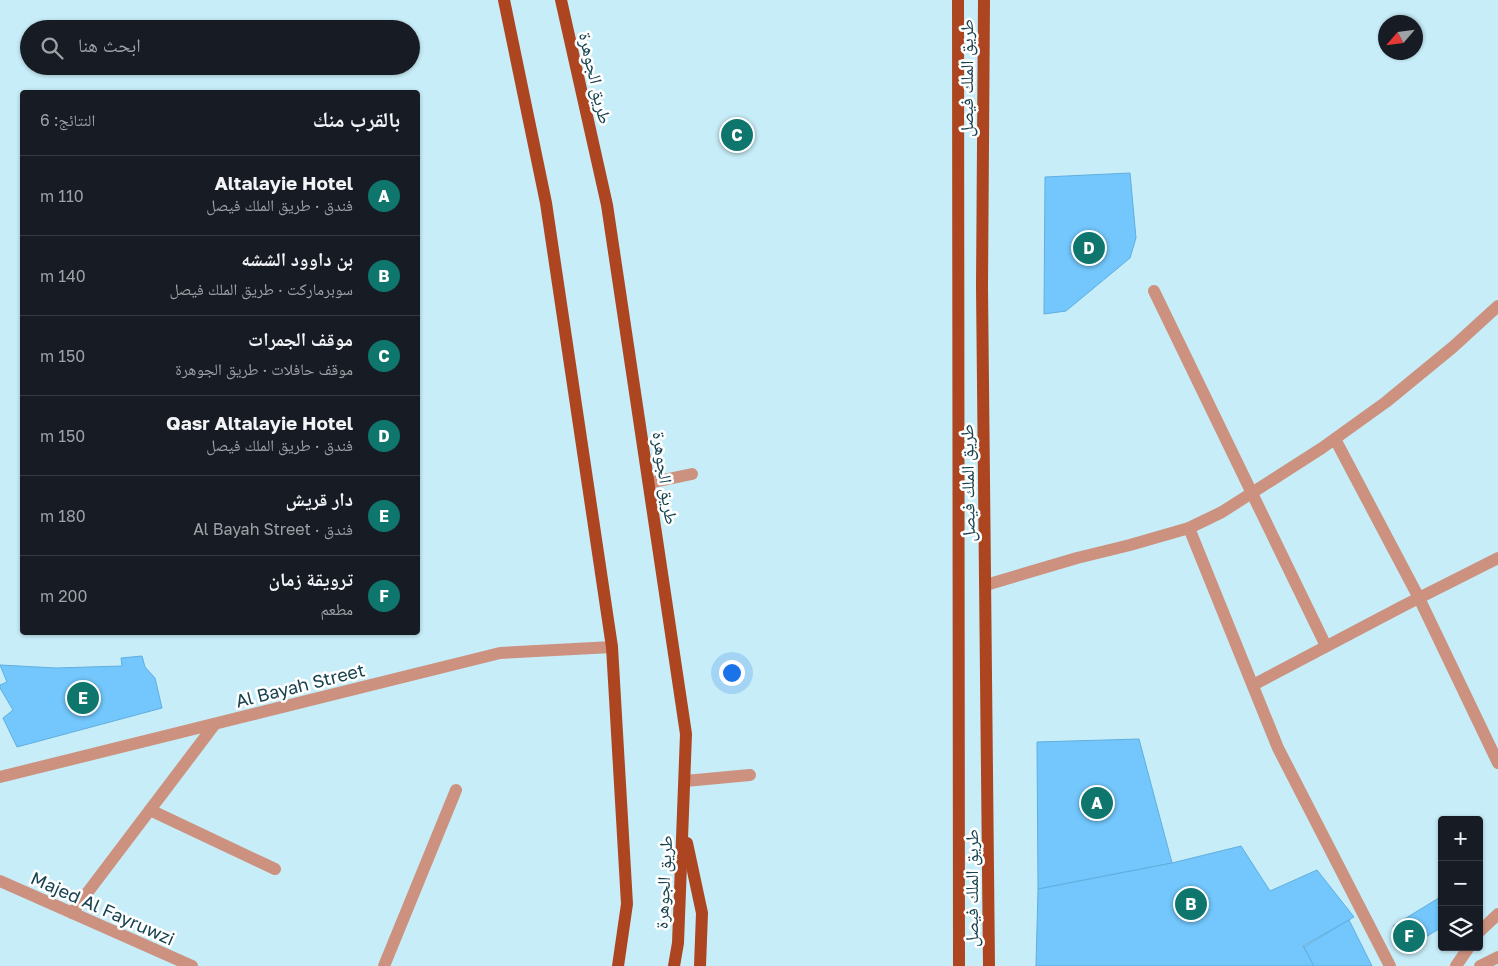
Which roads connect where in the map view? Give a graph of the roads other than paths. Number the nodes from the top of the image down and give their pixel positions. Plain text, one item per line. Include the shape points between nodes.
1 (504, 0) edge
2 (561, 0) edge
3 (958, 0) edge
4 (984, 0) edge
5 (1154, 291) dead end
6 (1498, 306) edge
7 (1335, 439) junction
8 (692, 474) dead end
9 (649, 483) junction
10 (1253, 493) junction
11 (1189, 528) junction
12 (1498, 558) edge
13 (986, 585) junction
14 (1419, 598) junction
15 (1326, 646) junction
16 (612, 647) junction
17 (1253, 685) junction
18 (215, 724) junction
19 (1498, 763) edge
20 (750, 775) dead end
21 (0, 777) edge
22 (685, 781) junction
23 (456, 790) dead end
24 (150, 810) junction
25 (683, 825) junction
26 (275, 869) dead end
27 (0, 881) edge
28 (72, 913) junction
29 (1498, 914) edge
30 (1483, 928) edge
31 (1466, 951) edge
32 (1498, 957) edge
33 (192, 966) edge
34 (384, 966) edge
35 (618, 966) edge
36 (674, 966) edge
37 (700, 966) edge
38 (958, 966) edge
39 (989, 966) edge
40 (1390, 966) edge
41 (1456, 966) edge
42 (1480, 966) edge

1 - 16 main road via 546,203
2 - 9 main road, طريق الجوهرة via 607,205
3 - 38 main road, طريق الملك فيصل
4 - 13 main road, طريق الملك فيصل via 982,287
5 - 10 street
6 - 7 street via 1386,402
7 - 10 street
7 - 14 street
8 - 9 street
9 - 22 main road, طريق الجوهرة via 686,734
10 - 11 street
10 - 15 street
11 - 13 street
11 - 17 street
12 - 14 street
13 - 39 main road, طريق الملك فيصل
14 - 15 street
14 - 19 street
15 - 17 street
16 - 18 street, Al Bayah Street via 500,653
16 - 35 main road via 627,904
17 - 40 street via 1278,748
18 - 21 street, Al Bayah Street
18 - 24 street
20 - 22 street
22 - 25 main road, طريق الجوهرة
23 - 34 street
24 - 26 street
24 - 28 street
25 - 36 main road, طريق الجوهرة via 678,943
25 - 37 main road via 702,912
27 - 28 street, Majed Al Fayruwzi
28 - 33 street, Majed Al Fayruwzi
29 - 30 street
31 - 41 street
32 - 42 street

